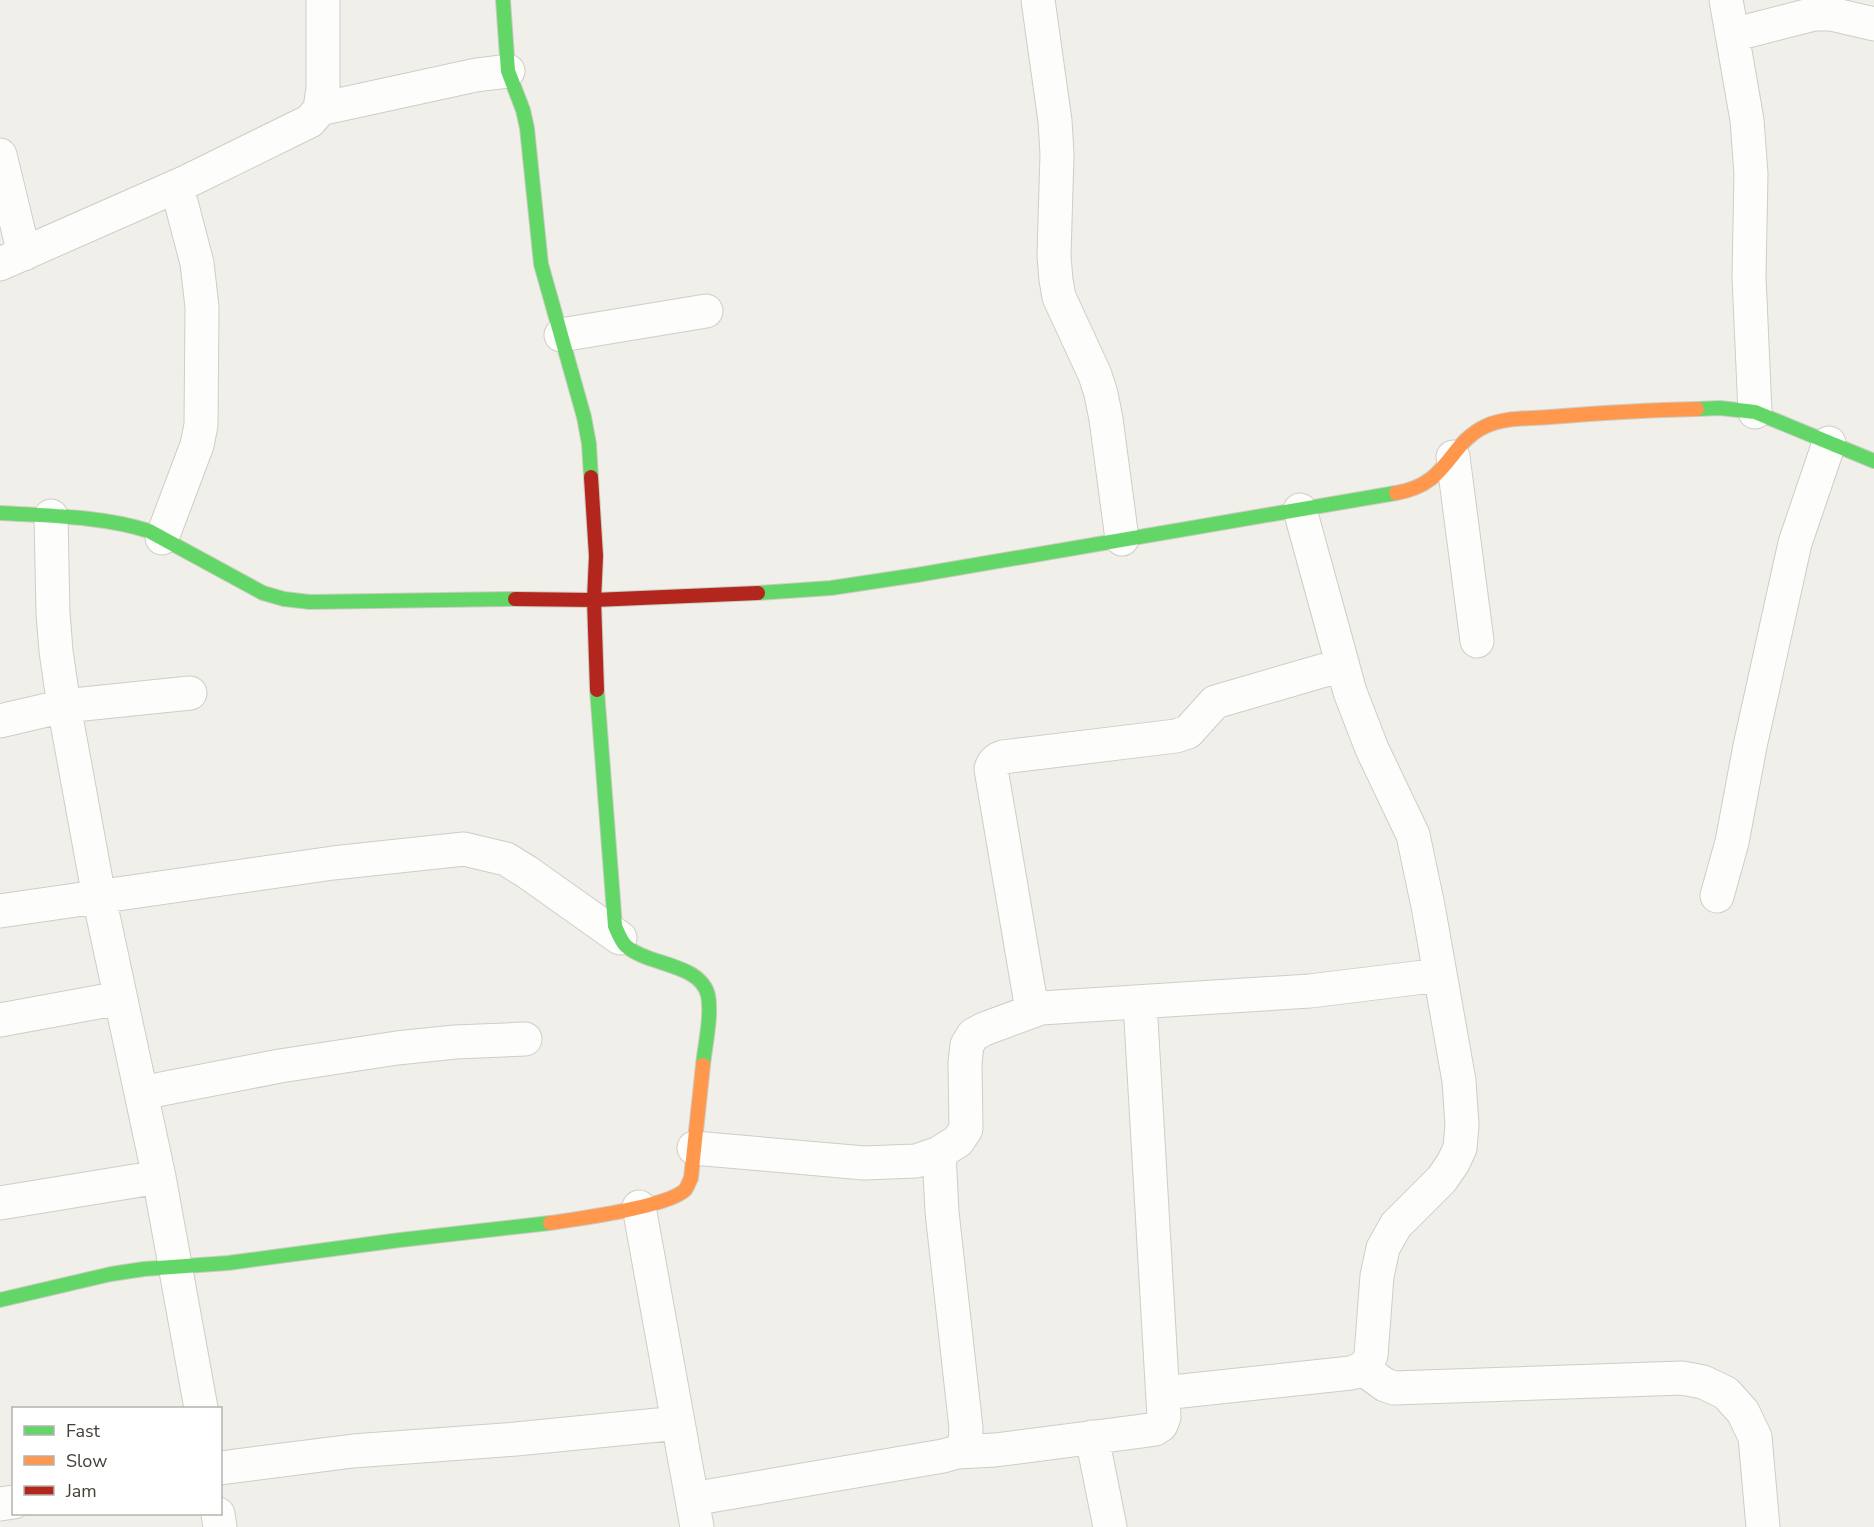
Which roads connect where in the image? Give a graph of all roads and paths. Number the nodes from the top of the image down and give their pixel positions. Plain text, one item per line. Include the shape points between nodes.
1 (323, 0) edge
2 (503, 0) edge
3 (1038, 0) edge
4 (1726, 0) edge
5 (1874, 24) edge
6 (1732, 35) junction
7 (508, 71) junction
8 (320, 109) junction
9 (0, 154) edge
10 (177, 187) junction
11 (12, 259) edge
12 (706, 311) dead end
13 (561, 335) junction
14 (1755, 412) junction
15 (1829, 443) junction
16 (1453, 457) junction
17 (1874, 461) edge
18 (1300, 510) junction
19 (0, 513) edge
20 (51, 516) junction
21 (162, 538) junction
22 (1122, 539) junction
23 (594, 600) junction
24 (1477, 641) dead end
25 (1342, 665) junction
26 (190, 693) dead end
27 (64, 706) junction
28 (0, 721) edge
29 (1717, 896) dead end
30 (99, 897) junction
31 (0, 911) edge
32 (620, 938) junction
33 (1440, 975) junction
34 (120, 998) junction
35 (1140, 1002) junction
36 (1032, 1010) junction
37 (0, 1020) edge
38 (525, 1039) dead end
39 (141, 1093) junction
40 (694, 1148) junction
41 (939, 1153) junction
42 (159, 1177) junction
43 (0, 1203) edge
44 (639, 1207) junction
45 (177, 1268) junction
46 (0, 1300) edge
47 (1363, 1369) junction
48 (1163, 1393) junction
49 (201, 1407) edge
50 (678, 1423) junction
51 (1092, 1437) junction
52 (957, 1452) junction
53 (222, 1468) edge
54 (694, 1513) edge
55 (1110, 1527) edge
56 (1763, 1527) edge

1 - 8 street
2 - 7 street
3 - 22 street via 1055,122 1054,256 1059,297 1101,394
4 - 6 street
5 - 6 street via 1814,14
6 - 14 street via 1747,120 1751,174 1749,277
7 - 8 street
7 - 13 street via 527,128 538,248
8 - 10 street via 310,121 291,132
9 - 11 street
10 - 11 street
10 - 21 street via 197,263 202,307 201,425
12 - 13 street
13 - 23 street via 589,444 596,565
14 - 15 street
14 - 16 street via 1720,408 1647,410 1498,421 1469,436
15 - 17 street
15 - 29 street via 1795,543
16 - 18 street via 1437,477 1423,486
16 - 24 street
18 - 22 street
18 - 25 street
19 - 20 street
20 - 21 street via 134,525
20 - 27 street via 53,613
21 - 23 street via 263,593 284,599
22 - 23 street via 831,588
23 - 32 street via 610,874 615,926
25 - 33 street via 1359,720 1413,835
25 - 36 street via 1215,702 1188,732 1176,736 1003,757 993,764
26 - 27 street
27 - 28 street
27 - 30 street
30 - 31 street
30 - 32 street via 333,863 464,849 506,860
30 - 34 street
32 - 40 street via 637,953 702,981 708,993
33 - 35 street via 1310,991
33 - 47 street via 1458,1081 1460,1148 1442,1179 1396,1225 1383,1248 1371,1355
34 - 37 street
34 - 39 street
35 - 36 street
35 - 48 street
36 - 41 street via 984,1029 967,1045 966,1129 958,1141
38 - 39 street via 397,1048
39 - 42 street
40 - 41 street via 864,1163 916,1161
40 - 44 street via 685,1190
41 - 52 street via 966,1428 965,1444
42 - 43 street
42 - 45 street
44 - 45 street via 522,1227
44 - 50 street
45 - 46 street via 111,1274
45 - 49 street
47 - 48 street
47 - 56 street via 1395,1388 1682,1378 1704,1382 1726,1393 1743,1413 1755,1437
48 - 51 street via 1164,1417 1155,1429
50 - 53 street via 353,1451
50 - 54 street
51 - 52 street
51 - 55 street
52 - 54 street

